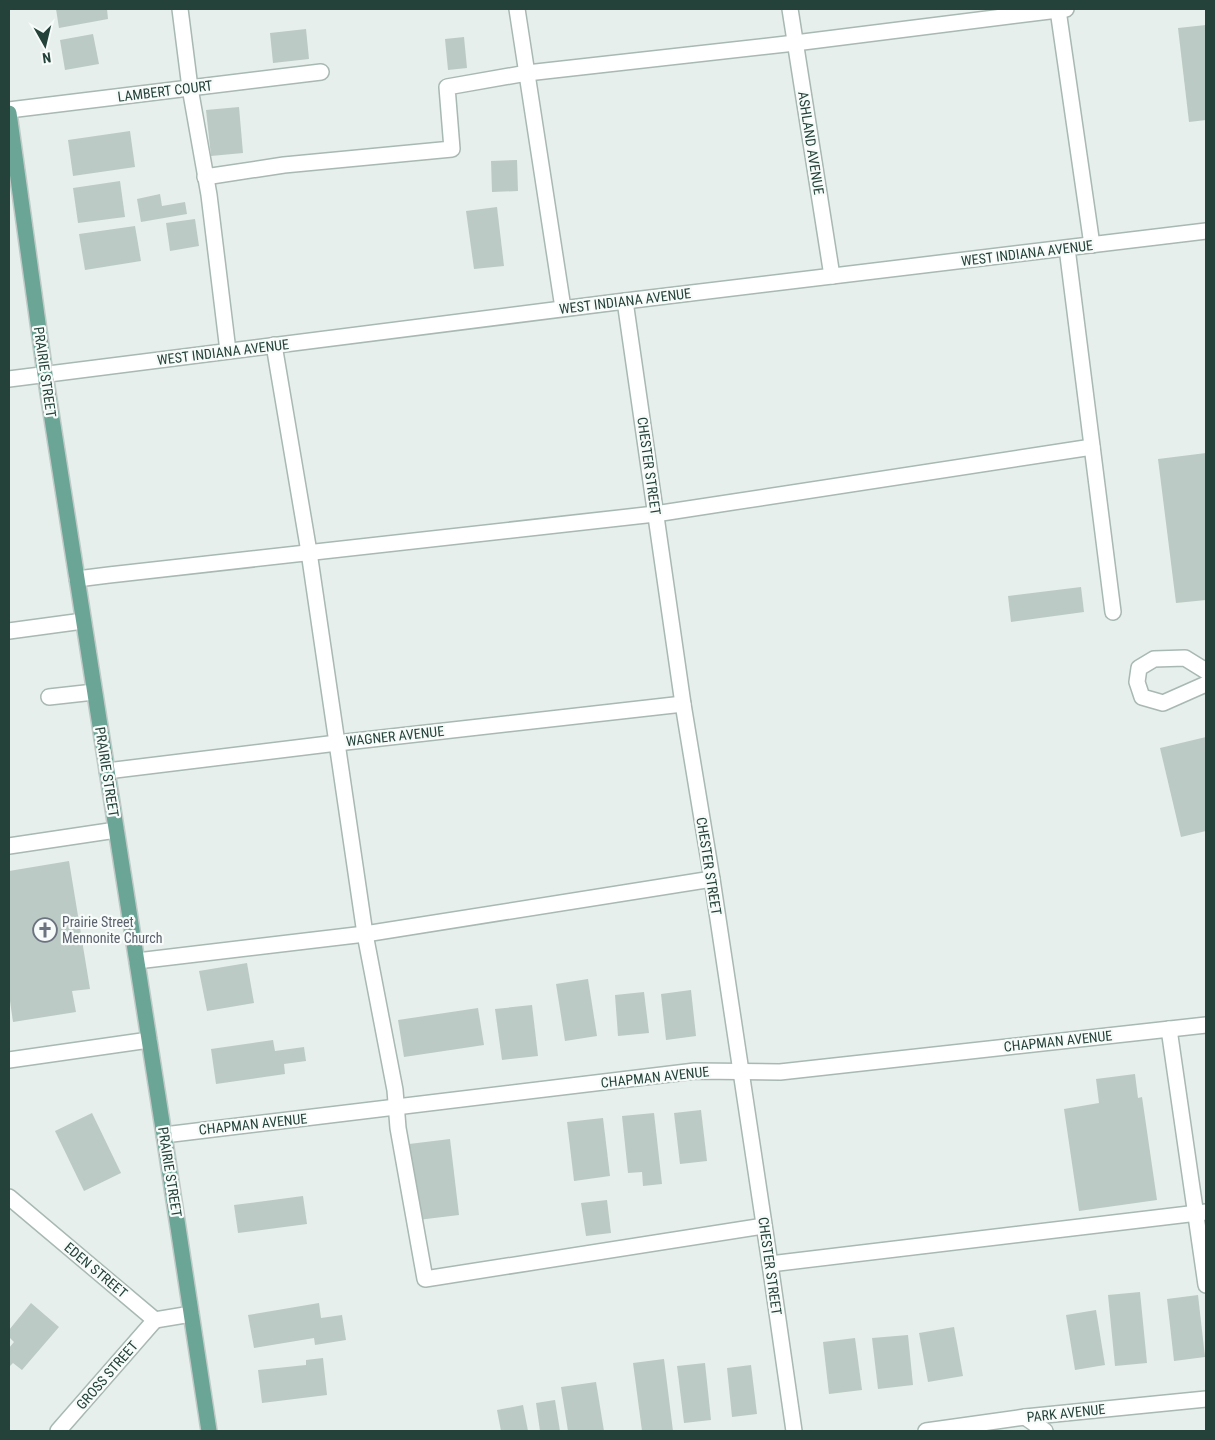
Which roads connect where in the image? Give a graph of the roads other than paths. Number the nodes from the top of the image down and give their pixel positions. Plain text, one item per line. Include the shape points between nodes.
1 (180, 9) edge
2 (518, 9) edge
3 (790, 9) edge
4 (1062, 9) edge
5 (795, 43) junction
6 (321, 72) dead end
7 (527, 73) junction
8 (190, 88) junction
9 (9, 111) edge
10 (205, 177) junction
11 (1206, 231) edge
12 (1092, 245) junction
13 (1067, 248) junction
14 (832, 276) junction
15 (625, 301) junction
16 (563, 308) junction
17 (274, 345) junction
18 (228, 351) junction
19 (44, 374) junction
20 (9, 379) edge
21 (1092, 447) junction
22 (656, 514) junction
23 (309, 552) junction
24 (77, 580) junction
25 (1113, 612) dead end
26 (83, 621) junction
27 (9, 631) edge
28 (1206, 671) edge
29 (1206, 684) edge
30 (94, 692) junction
31 (49, 697) dead end
32 (683, 704) junction
33 (337, 743) junction
34 (107, 772) junction
35 (116, 830) junction
36 (9, 846) edge
37 (712, 879) junction
38 (365, 934) junction
39 (137, 961) junction
40 (1206, 1025) edge
41 (1169, 1029) junction
42 (149, 1040) junction
43 (9, 1060) edge
44 (740, 1072) junction
45 (396, 1108) junction
46 (164, 1135) junction
47 (9, 1197) edge
48 (1201, 1212) edge
49 (764, 1226) junction
50 (770, 1264) junction
51 (1206, 1285) edge
52 (191, 1314) junction
53 (155, 1320) junction
54 (1206, 1399) edge
55 (1025, 1417) junction
56 (58, 1431) edge
57 (209, 1431) edge
58 (794, 1431) edge
59 (926, 1431) edge
60 (1044, 1431) edge

1 - 8 street
2 - 7 street
3 - 5 street, ASHLAND AVENUE
4 - 5 street
4 - 12 street
5 - 7 street
5 - 14 street, ASHLAND AVENUE
6 - 8 street, LAMBERT COURT
7 - 10 street via 447,87 452,149 284,165
7 - 16 street
8 - 9 street, LAMBERT COURT
8 - 10 street
9 - 19 main road, PRAIRIE STREET
10 - 18 street
11 - 12 street, WEST INDIANA AVENUE
12 - 13 street, WEST INDIANA AVENUE
13 - 14 street, WEST INDIANA AVENUE
13 - 21 street
14 - 15 street, WEST INDIANA AVENUE
15 - 16 street, WEST INDIANA AVENUE
15 - 22 street, CHESTER STREET
16 - 17 street, WEST INDIANA AVENUE
17 - 18 street, WEST INDIANA AVENUE
17 - 23 street
18 - 19 street, WEST INDIANA AVENUE
19 - 20 street, WEST INDIANA AVENUE
19 - 24 main road, PRAIRIE STREET
21 - 22 street
21 - 25 street
22 - 23 street
22 - 32 street, CHESTER STREET
23 - 24 street
23 - 33 street
24 - 26 main road, PRAIRIE STREET
26 - 27 street
26 - 30 main road, PRAIRIE STREET
28 - 29 street via 1185,658 1154,658 1139,668 1137,682 1142,697 1163,703
30 - 31 street
30 - 34 main road, PRAIRIE STREET
32 - 33 street, WAGNER AVENUE
32 - 37 street, CHESTER STREET
33 - 34 street, WAGNER AVENUE
33 - 38 street
34 - 35 main road, PRAIRIE STREET
35 - 36 street
35 - 39 main road, PRAIRIE STREET
37 - 38 street
37 - 44 street, CHESTER STREET
38 - 39 street
38 - 45 street
39 - 42 main road, PRAIRIE STREET
40 - 41 street, CHAPMAN AVENUE
41 - 44 street, CHAPMAN AVENUE via 780,1072
41 - 48 street
42 - 43 street
42 - 46 main road, PRAIRIE STREET
44 - 45 street, CHAPMAN AVENUE via 695,1071
44 - 49 street, CHESTER STREET
45 - 46 street, CHAPMAN AVENUE
45 - 49 street via 425,1279
46 - 52 main road, PRAIRIE STREET
47 - 53 street, EDEN STREET
48 - 50 street
48 - 51 street
49 - 50 street, CHESTER STREET
50 - 58 street, CHESTER STREET
52 - 53 street
52 - 57 main road, PRAIRIE STREET
53 - 56 street, GROSS STREET
54 - 55 street, PARK AVENUE
55 - 59 street, PARK AVENUE
55 - 60 street

